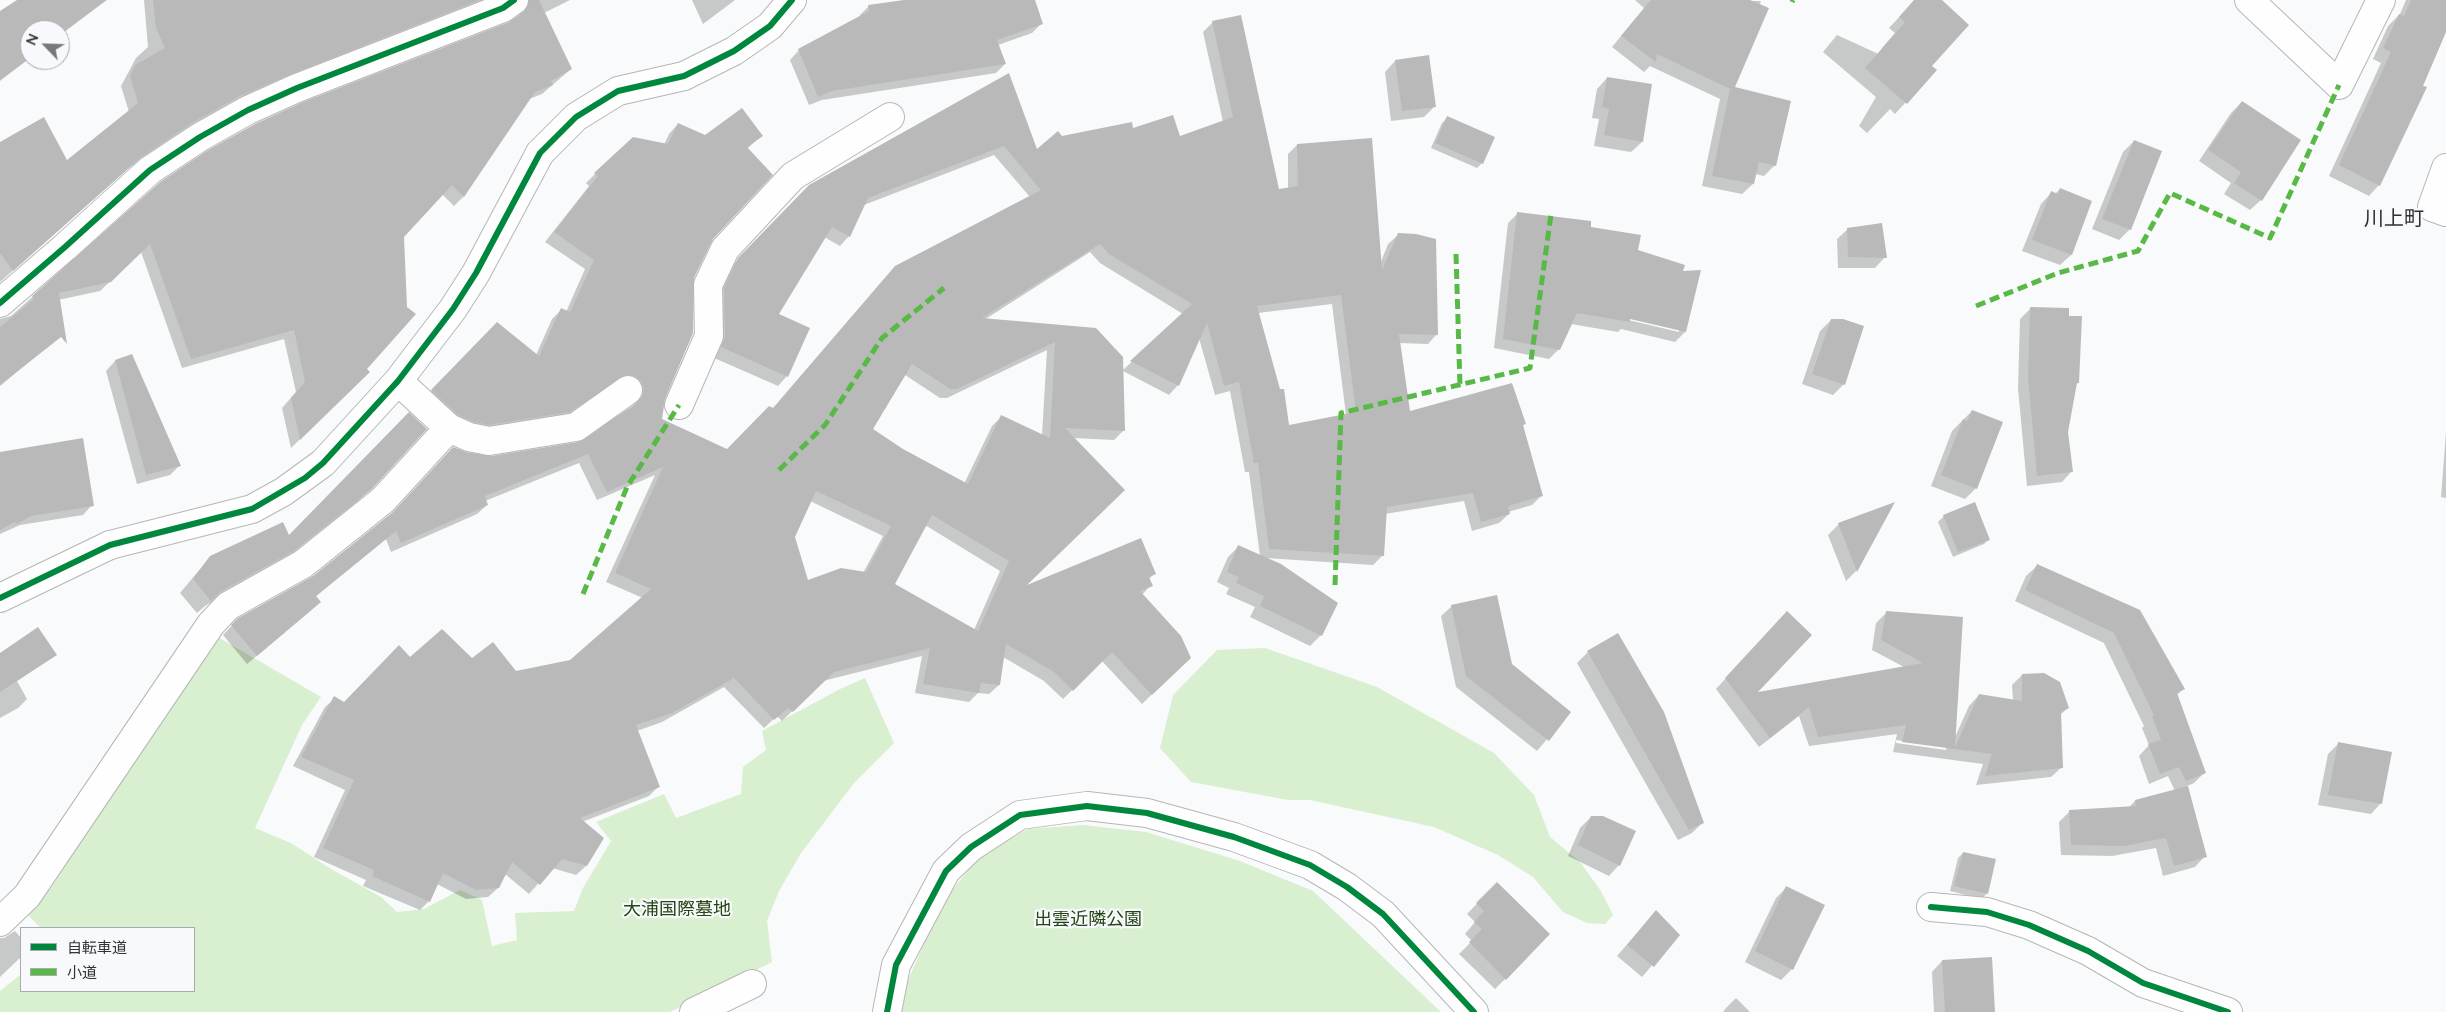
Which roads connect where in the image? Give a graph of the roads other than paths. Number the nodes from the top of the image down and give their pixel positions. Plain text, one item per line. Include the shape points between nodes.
1 (514, 0) edge
2 (792, 0) edge
3 (2248, 0) edge
4 (2381, 0) edge
5 (890, 118) dead end
6 (2446, 168) edge
7 (2446, 212) edge
8 (0, 303) edge
9 (398, 381) junction
10 (628, 390) dead end
11 (679, 405) dead end
12 (449, 428) junction
13 (0, 598) edge
14 (1931, 907) dead end
15 (0, 922) edge
16 (752, 984) dead end
17 (694, 1012) edge
18 (887, 1012) edge
19 (1474, 1012) edge
20 (2228, 1012) edge

1 - 8 street via 503,8 297,88 200,137 150,170
2 - 9 street via 770,26 734,51 684,76 618,92 576,117 540,153 453,310
3 - 4 street via 2339,85
5 - 11 street via 793,176 725,249 708,285 709,336
6 - 7 street via 2432,207
9 - 12 street
9 - 13 street via 323,463 284,492 252,509 110,545
10 - 12 street via 576,427 489,441
12 - 15 street via 383,500 303,564 228,606 211,624 27,896
14 - 20 street via 1987,912 2029,925 2088,951 2143,983
16 - 17 street
18 - 19 street via 896,964 946,871 971,847 1020,814 1087,806 1147,813 1234,837 1310,865 1383,914

